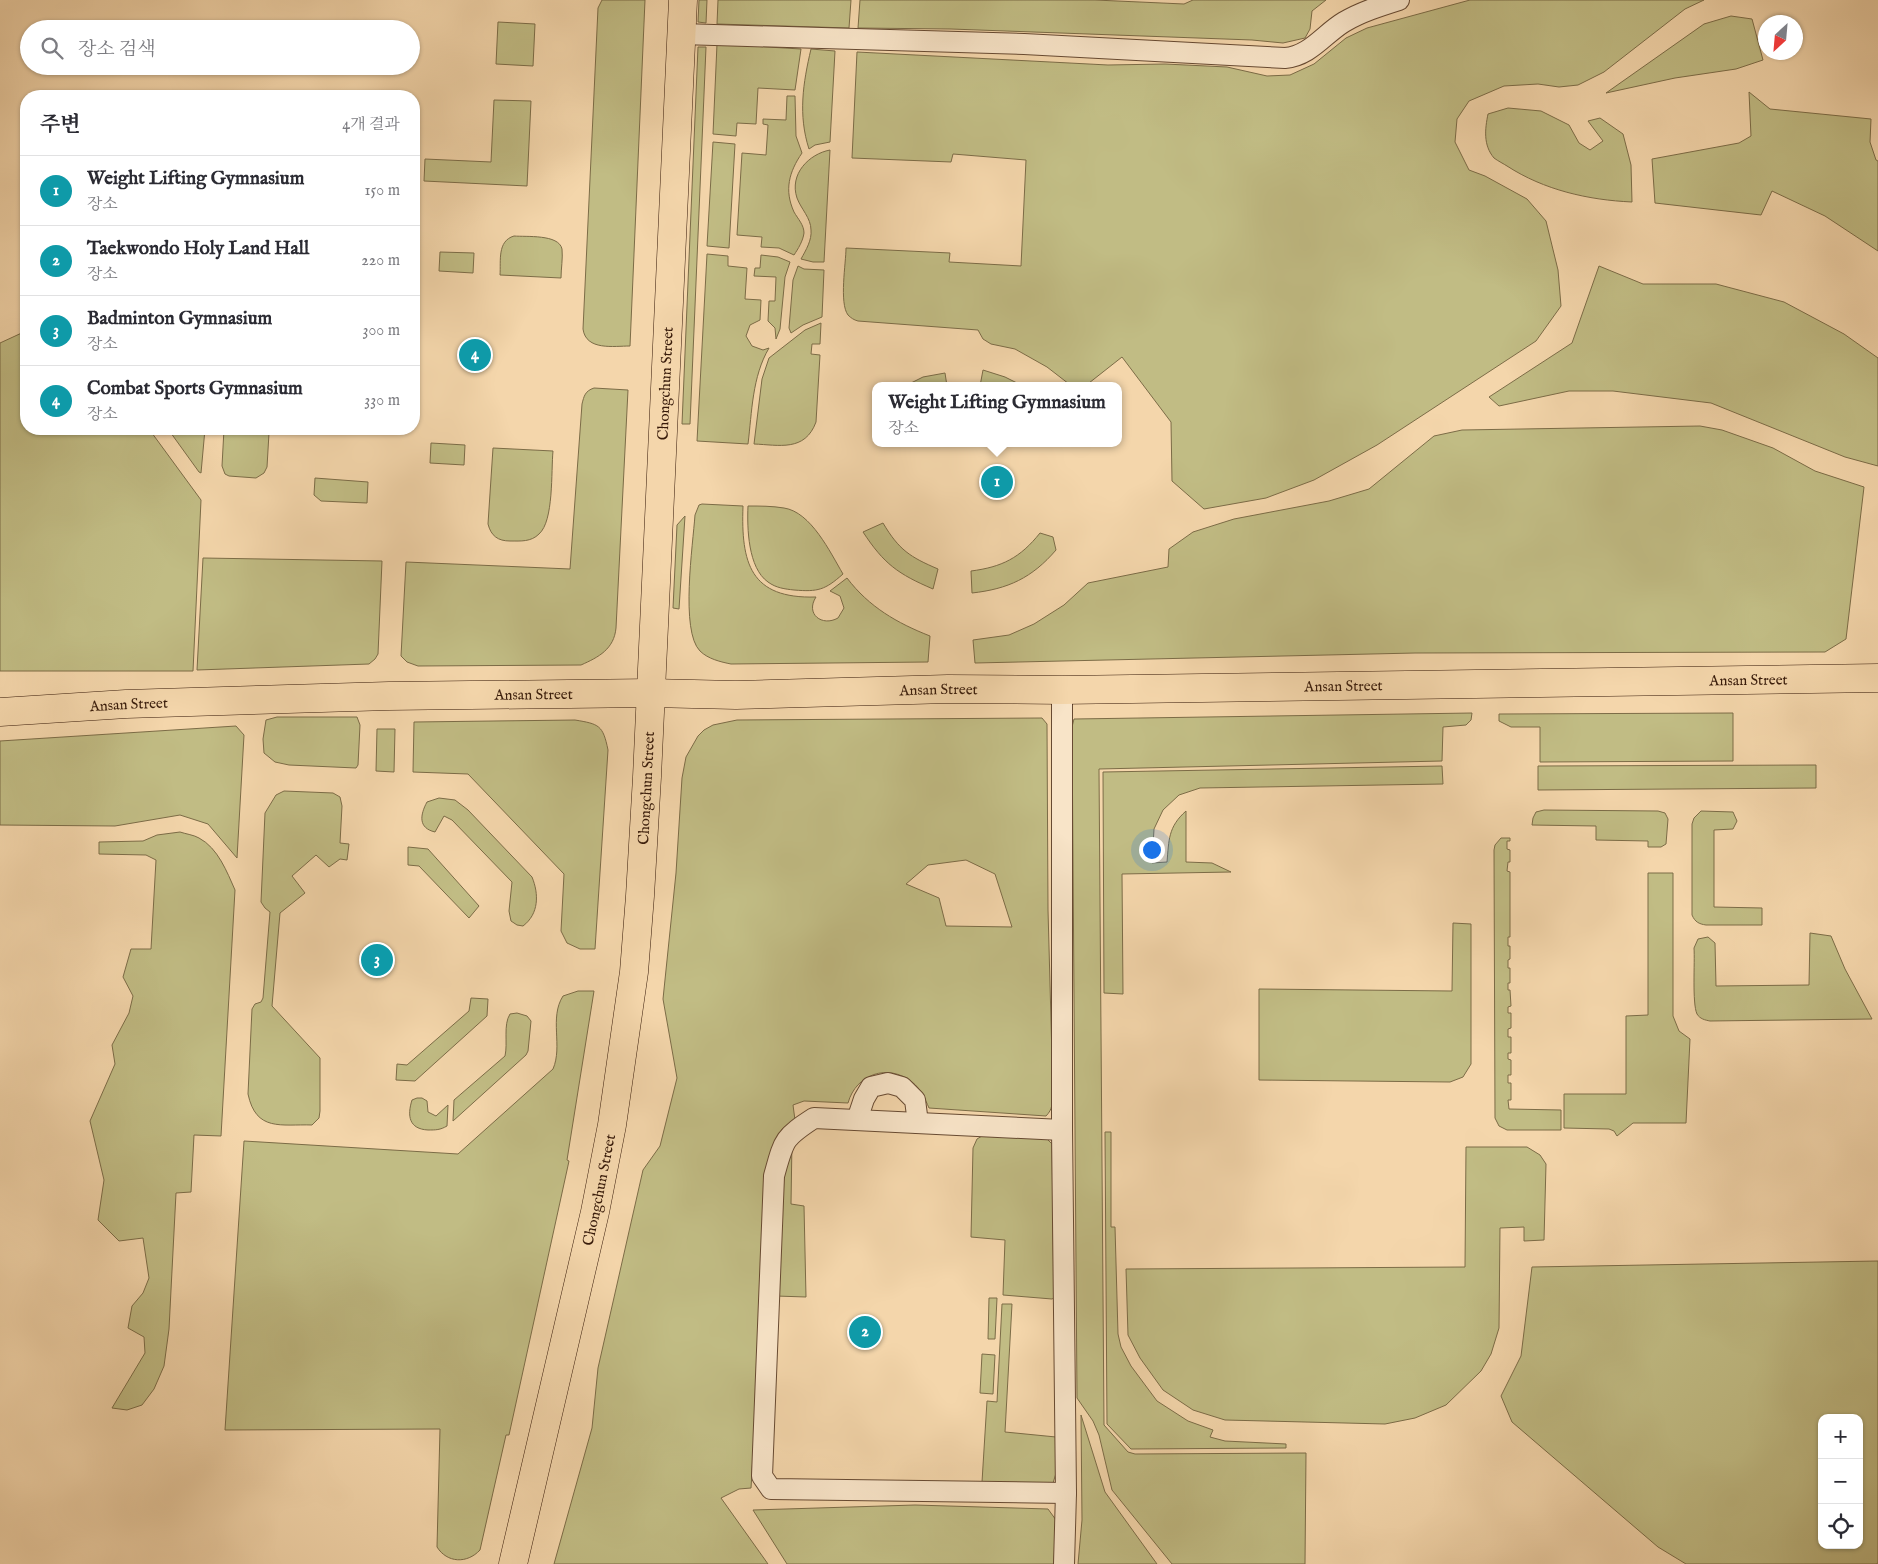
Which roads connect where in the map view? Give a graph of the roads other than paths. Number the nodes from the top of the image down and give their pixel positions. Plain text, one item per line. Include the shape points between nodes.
1 (682, 0) edge
2 (1399, 0) edge
3 (681, 34) junction
4 (1878, 678) edge
5 (1062, 690) junction
6 (650, 693) junction
7 (0, 712) edge
8 (857, 1120) junction
9 (918, 1124) junction
10 (1062, 1130) junction
11 (1066, 1493) junction
12 (513, 1564) edge
13 (1064, 1564) edge

1 - 3 main road, Chongchun Street
2 - 3 street via 1345,21 1306,52 1285,58 1015,44
3 - 6 main road, Chongchun Street
4 - 5 main road, Ansan Street
5 - 6 main road, Ansan Street via 948,689 736,695
5 - 10 street
6 - 7 main road, Ansan Street via 389,696 126,704
6 - 12 main road, Chongchun Street via 640,896 614,1116 595,1212
8 - 9 street
8 - 9 street via 871,1087 888,1082 902,1087 915,1100
8 - 11 street via 814,1118 791,1133 783,1145 774,1176 762,1476 771,1489
9 - 10 street
10 - 11 street
11 - 13 street

